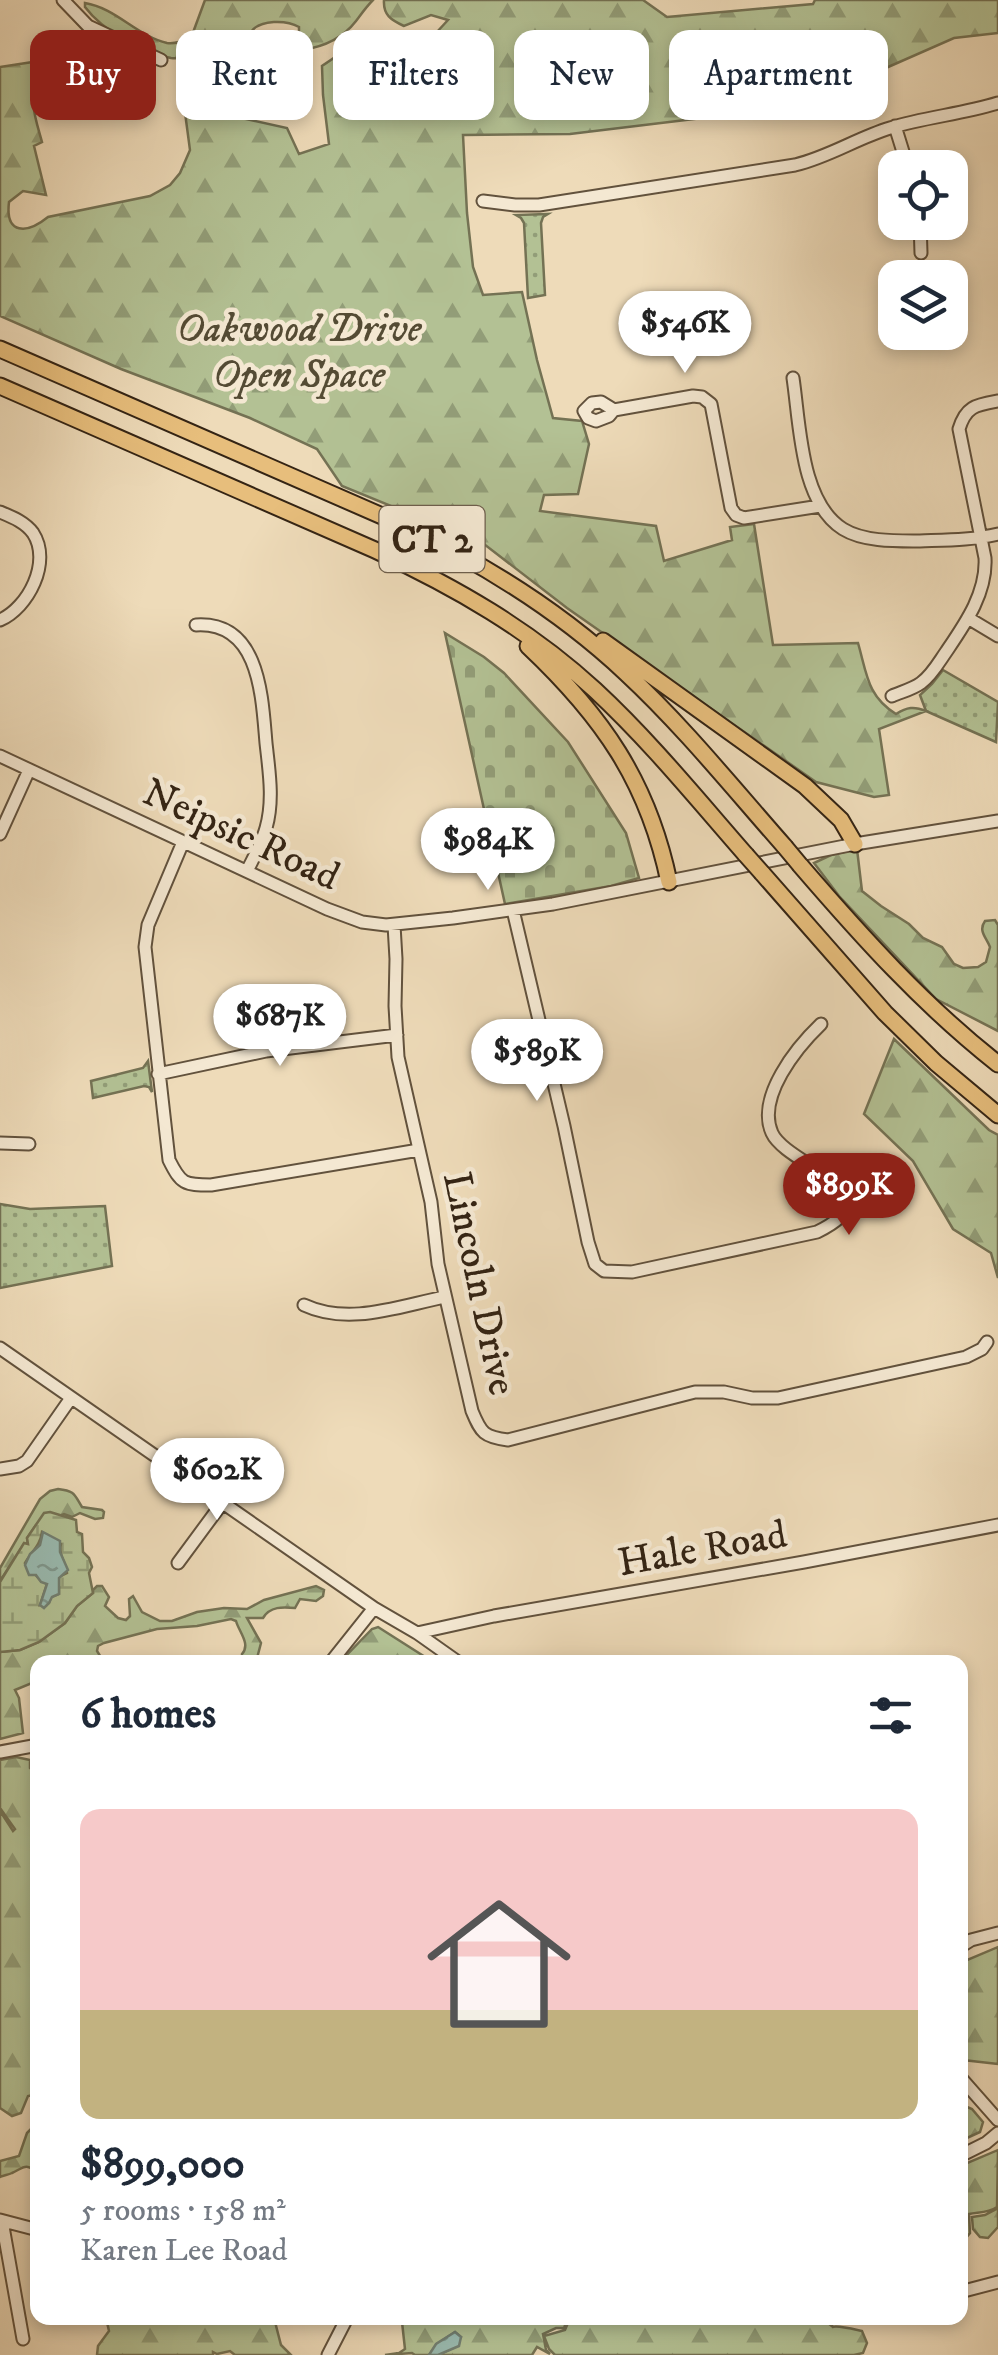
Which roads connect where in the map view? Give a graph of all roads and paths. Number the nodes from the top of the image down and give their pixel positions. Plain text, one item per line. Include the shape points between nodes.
1 (63, 0) edge
2 (161, 60) dead end
3 (998, 103) edge
4 (895, 126) junction
5 (902, 150) edge
6 (483, 201) dead end
7 (921, 240) edge
8 (921, 253) dead end
9 (0, 349) edge
10 (793, 378) dead end
11 (0, 386) edge
12 (998, 402) edge
13 (614, 410) dead end
14 (820, 506) junction
15 (0, 512) edge
16 (998, 534) edge
17 (982, 538) junction
18 (556, 614) junction
19 (498, 615) junction
20 (968, 618) junction
21 (0, 620) edge
22 (196, 624) dead end
23 (998, 636) edge
24 (892, 696) dead end
25 (0, 756) edge
26 (29, 770) junction
27 (998, 821) edge
28 (0, 834) edge
29 (184, 842) junction
30 (855, 844) junction
31 (247, 871) junction
32 (669, 882) junction
33 (514, 910) junction
34 (394, 925) junction
35 (821, 1024) dead end
36 (397, 1035) junction
37 (998, 1064) edge
38 (158, 1074) junction
39 (998, 1116) edge
40 (0, 1143) edge
41 (29, 1144) dead end
42 (420, 1150) junction
43 (445, 1297) junction
44 (304, 1305) dead end
45 (987, 1342) dead end
46 (0, 1348) edge
47 (71, 1398) junction
48 (0, 1469) edge
49 (223, 1502) junction
50 (998, 1525) edge
51 (178, 1563) dead end
52 (374, 1608) junction
53 (417, 1633) junction
54 (337, 1655) edge
55 (448, 1655) edge
56 (30, 1746) edge
57 (0, 1752) edge
58 (998, 1933) edge
59 (968, 1942) edge
60 (968, 2086) edge
61 (998, 2120) edge
62 (998, 2133) edge
63 (968, 2152) edge
64 (1, 2221) edge
65 (30, 2228) edge
66 (998, 2282) edge
67 (968, 2290) edge
68 (343, 2325) edge
69 (23, 2339) dead end
70 (328, 2355) edge

1 - 2 street via 88,26
3 - 4 street
4 - 5 street
4 - 6 street via 795,165 539,205
7 - 8 street
9 - 18 highway, CT 2 via 416,532
10 - 14 street
11 - 19 highway, CT 2 via 404,564
12 - 17 street via 972,408 960,429
13 - 14 street via 702,397 712,404 736,515
14 - 17 street via 844,530 863,536
15 - 21 street via 32,532 39,548 27,599
16 - 17 street
17 - 20 street via 986,572
18 - 30 highway via 793,777 841,820
18 - 37 highway, CT 2, bridge via 641,687 908,985
19 - 32 highway via 623,757 648,810
19 - 39 highway, CT 2, bridge via 608,703 884,1014
20 - 23 street
20 - 24 street via 934,670
22 - 31 street via 221,626 238,639 260,686 271,795 266,829
25 - 26 street, Neipsic Road
26 - 28 street
26 - 29 street, Neipsic Road
27 - 30 street, Neipsic Road
29 - 31 street, Neipsic Road
29 - 38 street via 145,948
30 - 32 street, Neipsic Road
31 - 34 street, Neipsic Road via 349,918
32 - 33 street, Neipsic Road
33 - 34 street, Neipsic Road
33 - 35 street via 588,1242 604,1271 632,1272 817,1232 836,1222 846,1198 839,1185 780,1146 768,1110 777,1080
34 - 36 street, Lincoln Drive
36 - 38 street via 266,1050
36 - 42 street, Lincoln Drive
38 - 42 street via 169,1160 188,1185
40 - 41 street
42 - 43 street, Lincoln Drive
43 - 44 street via 356,1315
43 - 45 street, Lincoln Drive via 472,1412 480,1430 508,1440 695,1392 778,1398 816,1391 966,1357
46 - 47 street
47 - 48 street via 28,1461
47 - 49 street
49 - 51 street
49 - 52 street
50 - 53 street, Hale Road
52 - 53 street
52 - 54 street
53 - 55 street
56 - 57 street
58 - 59 street
60 - 61 street
62 - 63 street
64 - 65 street
64 - 69 street
66 - 67 street
68 - 70 street

